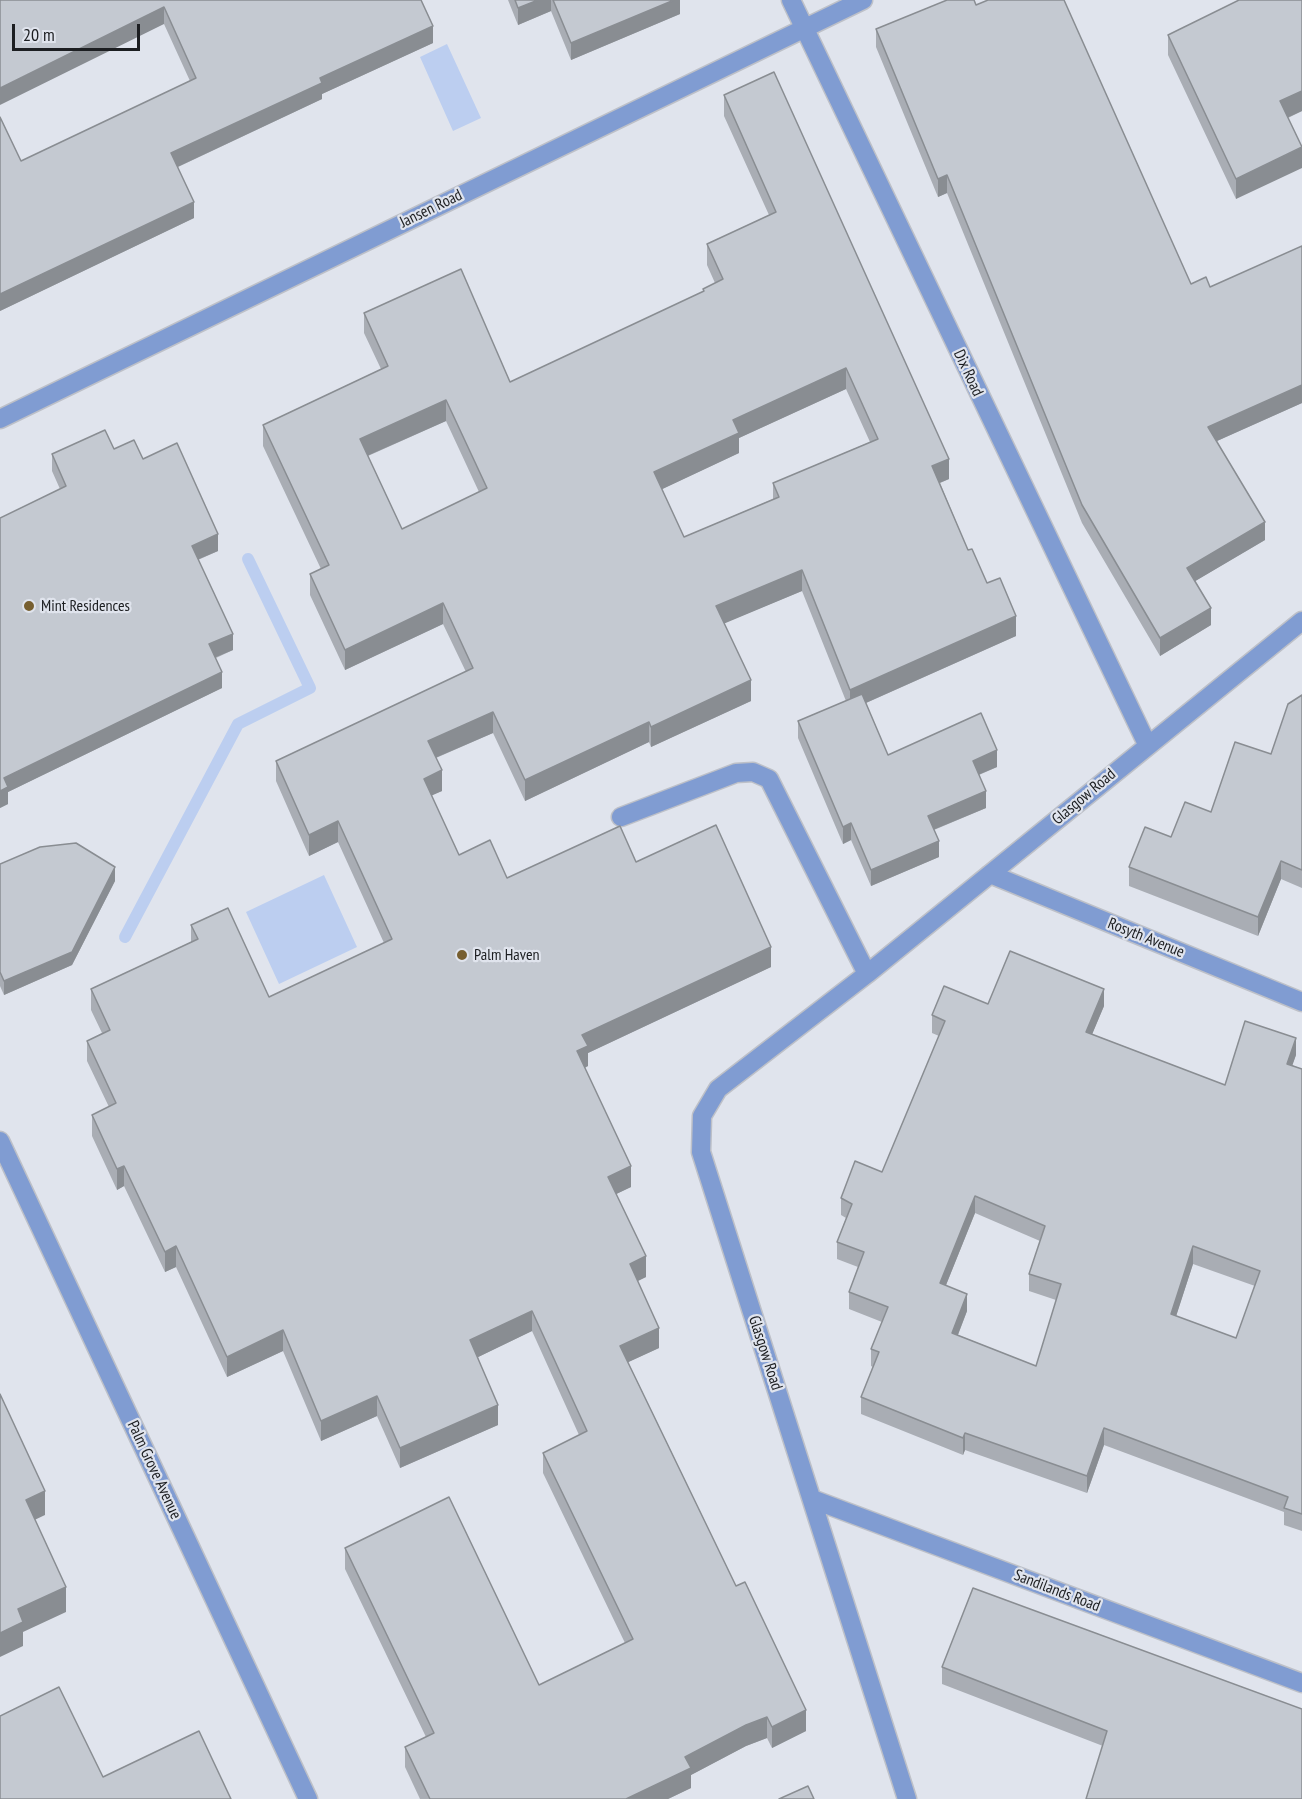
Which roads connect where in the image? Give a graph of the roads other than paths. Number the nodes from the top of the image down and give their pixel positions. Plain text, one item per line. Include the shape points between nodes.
1 (791, 0) edge
2 (863, 0) edge
3 (804, 27) junction
4 (0, 419) edge
5 (1302, 621) edge
6 (1147, 744) junction
7 (621, 817) dead end
8 (990, 874) junction
9 (867, 974) junction
10 (1302, 1002) edge
11 (0, 1140) edge
12 (812, 1499) junction
13 (1302, 1683) edge
14 (308, 1799) edge
15 (907, 1799) edge

1 - 3 street, Dix Road
2 - 3 street, Jansen Road
3 - 4 street, Jansen Road
3 - 6 street, Dix Road
5 - 6 street, Glasgow Road
6 - 8 street, Glasgow Road
7 - 9 street via 736,773 753,772 769,779
8 - 9 street, Glasgow Road
8 - 10 street, Rosyth Avenue
9 - 12 street, Glasgow Road via 718,1089 702,1116 701,1152
11 - 14 street, Palm Grove Avenue
12 - 13 street, Sandilands Road
12 - 15 street, Glasgow Road

